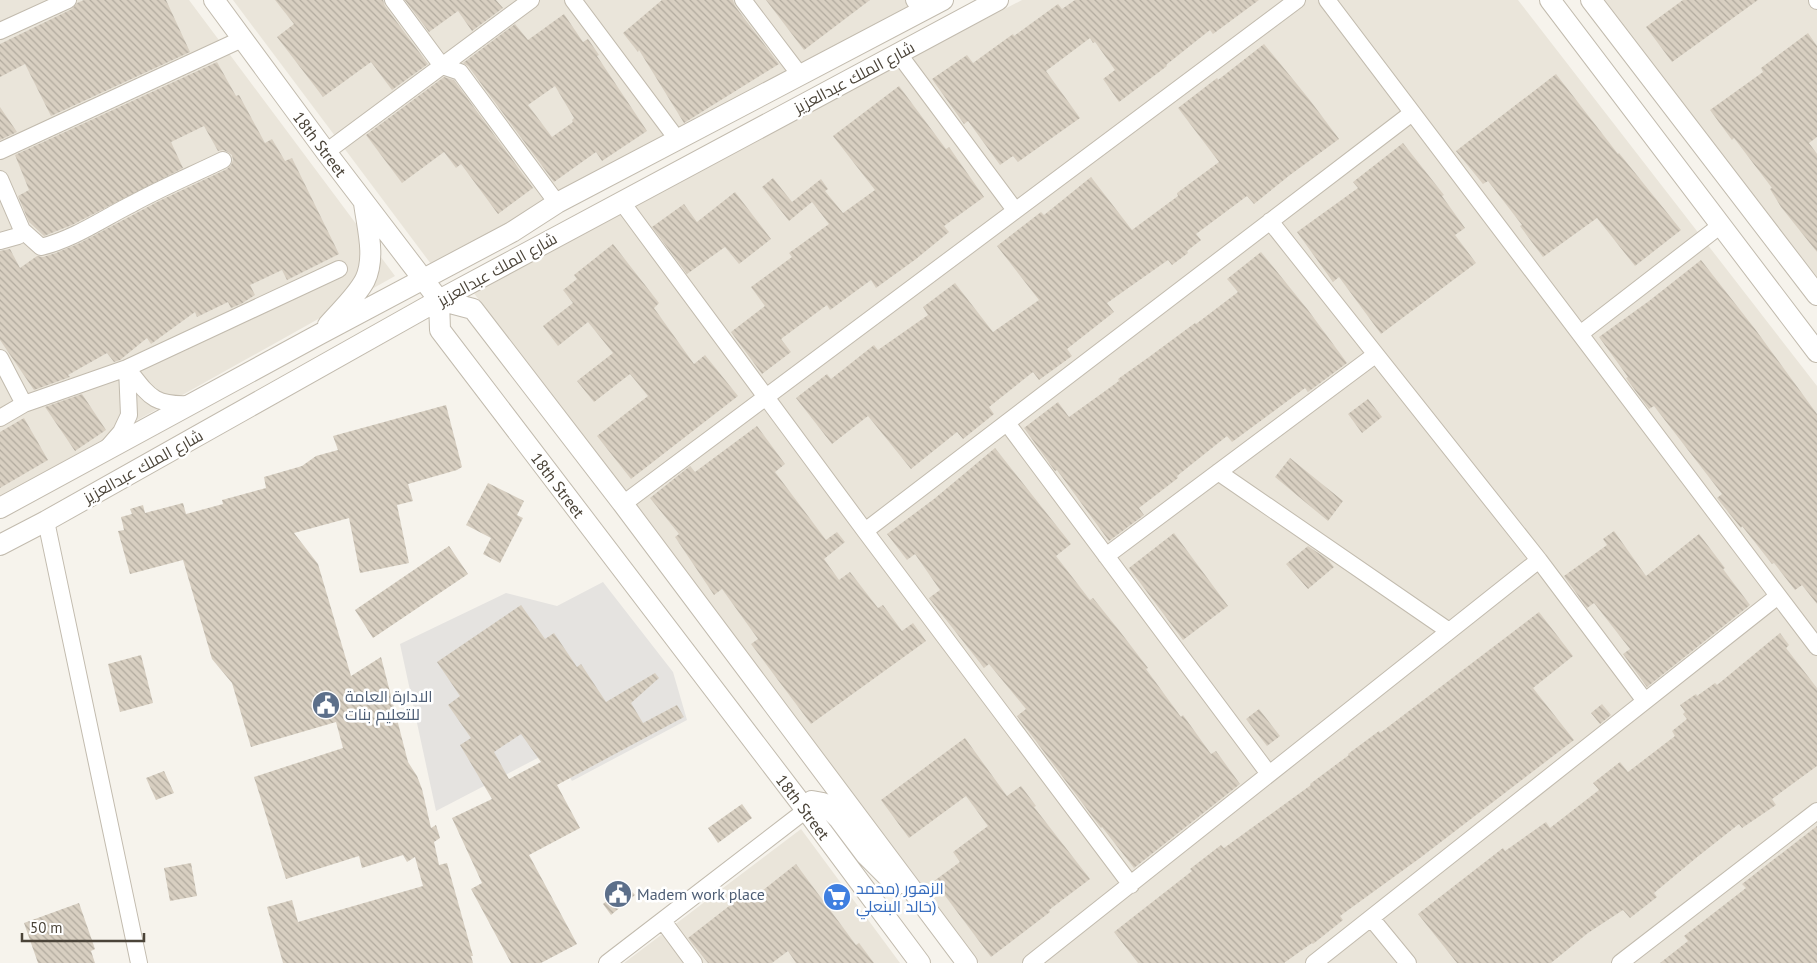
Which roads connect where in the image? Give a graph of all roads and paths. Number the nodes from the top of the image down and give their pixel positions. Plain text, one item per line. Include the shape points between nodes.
1 (68, 0) edge
2 (214, 0) edge
3 (393, 0) edge
4 (531, 0) edge
5 (573, 0) edge
6 (743, 0) edge
7 (943, 0) edge
8 (998, 0) edge
9 (1296, 0) edge
10 (1326, 0) edge
11 (1550, 0) edge
12 (1591, 0) edge
13 (918, 5) edge
14 (0, 31) edge
15 (242, 39) junction
16 (898, 53) junction
17 (442, 66) junction
18 (800, 75) junction
19 (1412, 113) junction
20 (677, 140) junction
21 (0, 151) edge
22 (326, 152) junction
23 (223, 160) dead end
24 (0, 179) edge
25 (364, 201) junction
26 (621, 201) junction
27 (557, 203) junction
28 (1015, 210) junction
29 (1270, 221) junction
30 (1721, 225) junction
31 (22, 230) junction
32 (0, 241) edge
33 (339, 269) dead end
34 (423, 280) junction
35 (1817, 295) edge
36 (439, 300) junction
37 (320, 334) junction
38 (1580, 334) junction
39 (1817, 352) edge
40 (1375, 355) junction
41 (0, 358) edge
42 (127, 368) junction
43 (766, 397) junction
44 (193, 403) junction
45 (24, 404) junction
46 (0, 418) edge
47 (1006, 423) junction
48 (104, 453) junction
49 (1218, 472) junction
50 (623, 504) junction
51 (0, 508) edge
52 (46, 521) junction
53 (865, 531) junction
54 (0, 545) edge
55 (1106, 556) junction
56 (1538, 560) junction
57 (1778, 596) junction
58 (1449, 631) junction
59 (1817, 647) edge
60 (1645, 701) junction
61 (1269, 774) junction
62 (806, 810) junction
63 (1817, 811) edge
64 (1131, 885) junction
65 (1372, 918) junction
66 (663, 921) junction
67 (947, 936) junction
68 (140, 963) edge
69 (607, 963) edge
70 (694, 963) edge
71 (920, 963) edge
72 (967, 963) edge
73 (1031, 963) edge
74 (1314, 963) edge
75 (1408, 963) edge
76 (1620, 963) edge

1 - 14 street
2 - 15 street, 18th Street
3 - 17 street
4 - 17 street
5 - 20 street
6 - 18 street
7 - 13 street, شارع الملك عبدالعزيز
8 - 16 street, شارع الملك عبدالعزيز
9 - 28 street
10 - 19 street
11 - 30 street
12 - 35 street
13 - 18 street, شارع الملك عبدالعزيز
15 - 21 street
15 - 22 street, 18th Street
16 - 26 street, شارع الملك عبدالعزيز
16 - 28 street
17 - 22 street
17 - 27 street via 460,72
18 - 20 street, شارع الملك عبدالعزيز
19 - 29 street
19 - 38 street
20 - 27 street, شارع الملك عبدالعزيز
22 - 25 street, 18th Street
23 - 31 street via 52,244 41,247
24 - 31 street
25 - 34 street, 18th Street
25 - 37 street via 370,248 365,279
26 - 36 street, شارع الملك عبدالعزيز
26 - 43 street
27 - 34 street, شارع الملك عبدالعزيز via 512,232
28 - 43 street
29 - 40 street
29 - 47 street
30 - 38 street
30 - 39 street
31 - 32 street via 18,236
33 - 42 street
34 - 36 street, 18th Street
34 - 37 street, شارع الملك عبدالعزيز
36 - 50 street via 473,309
36 - 52 street, شارع الملك عبدالعزيز
36 - 62 street, 18th Street via 440,330
37 - 44 street, شارع الملك عبدالعزيز
38 - 57 street
40 - 49 street
40 - 56 street
41 - 45 street
42 - 44 street via 155,400 174,405
42 - 45 street
42 - 48 street via 129,415 122,432
43 - 50 street
43 - 53 street
44 - 48 street, شارع الملك عبدالعزيز
45 - 46 street
47 - 53 street
47 - 55 street
48 - 51 street, شارع الملك عبدالعزيز
49 - 55 street
49 - 58 street
50 - 67 street
52 - 54 street, شارع الملك عبدالعزيز
52 - 68 street
53 - 64 street
55 - 61 street
56 - 58 street
56 - 60 street
57 - 59 street
57 - 60 street
58 - 61 street
60 - 65 street
61 - 64 street
62 - 66 street
62 - 67 street via 812,801 823,803 866,855
62 - 71 street, 18th Street
63 - 76 street
64 - 73 street
65 - 74 street
65 - 75 street
66 - 69 street
66 - 70 street
67 - 72 street

